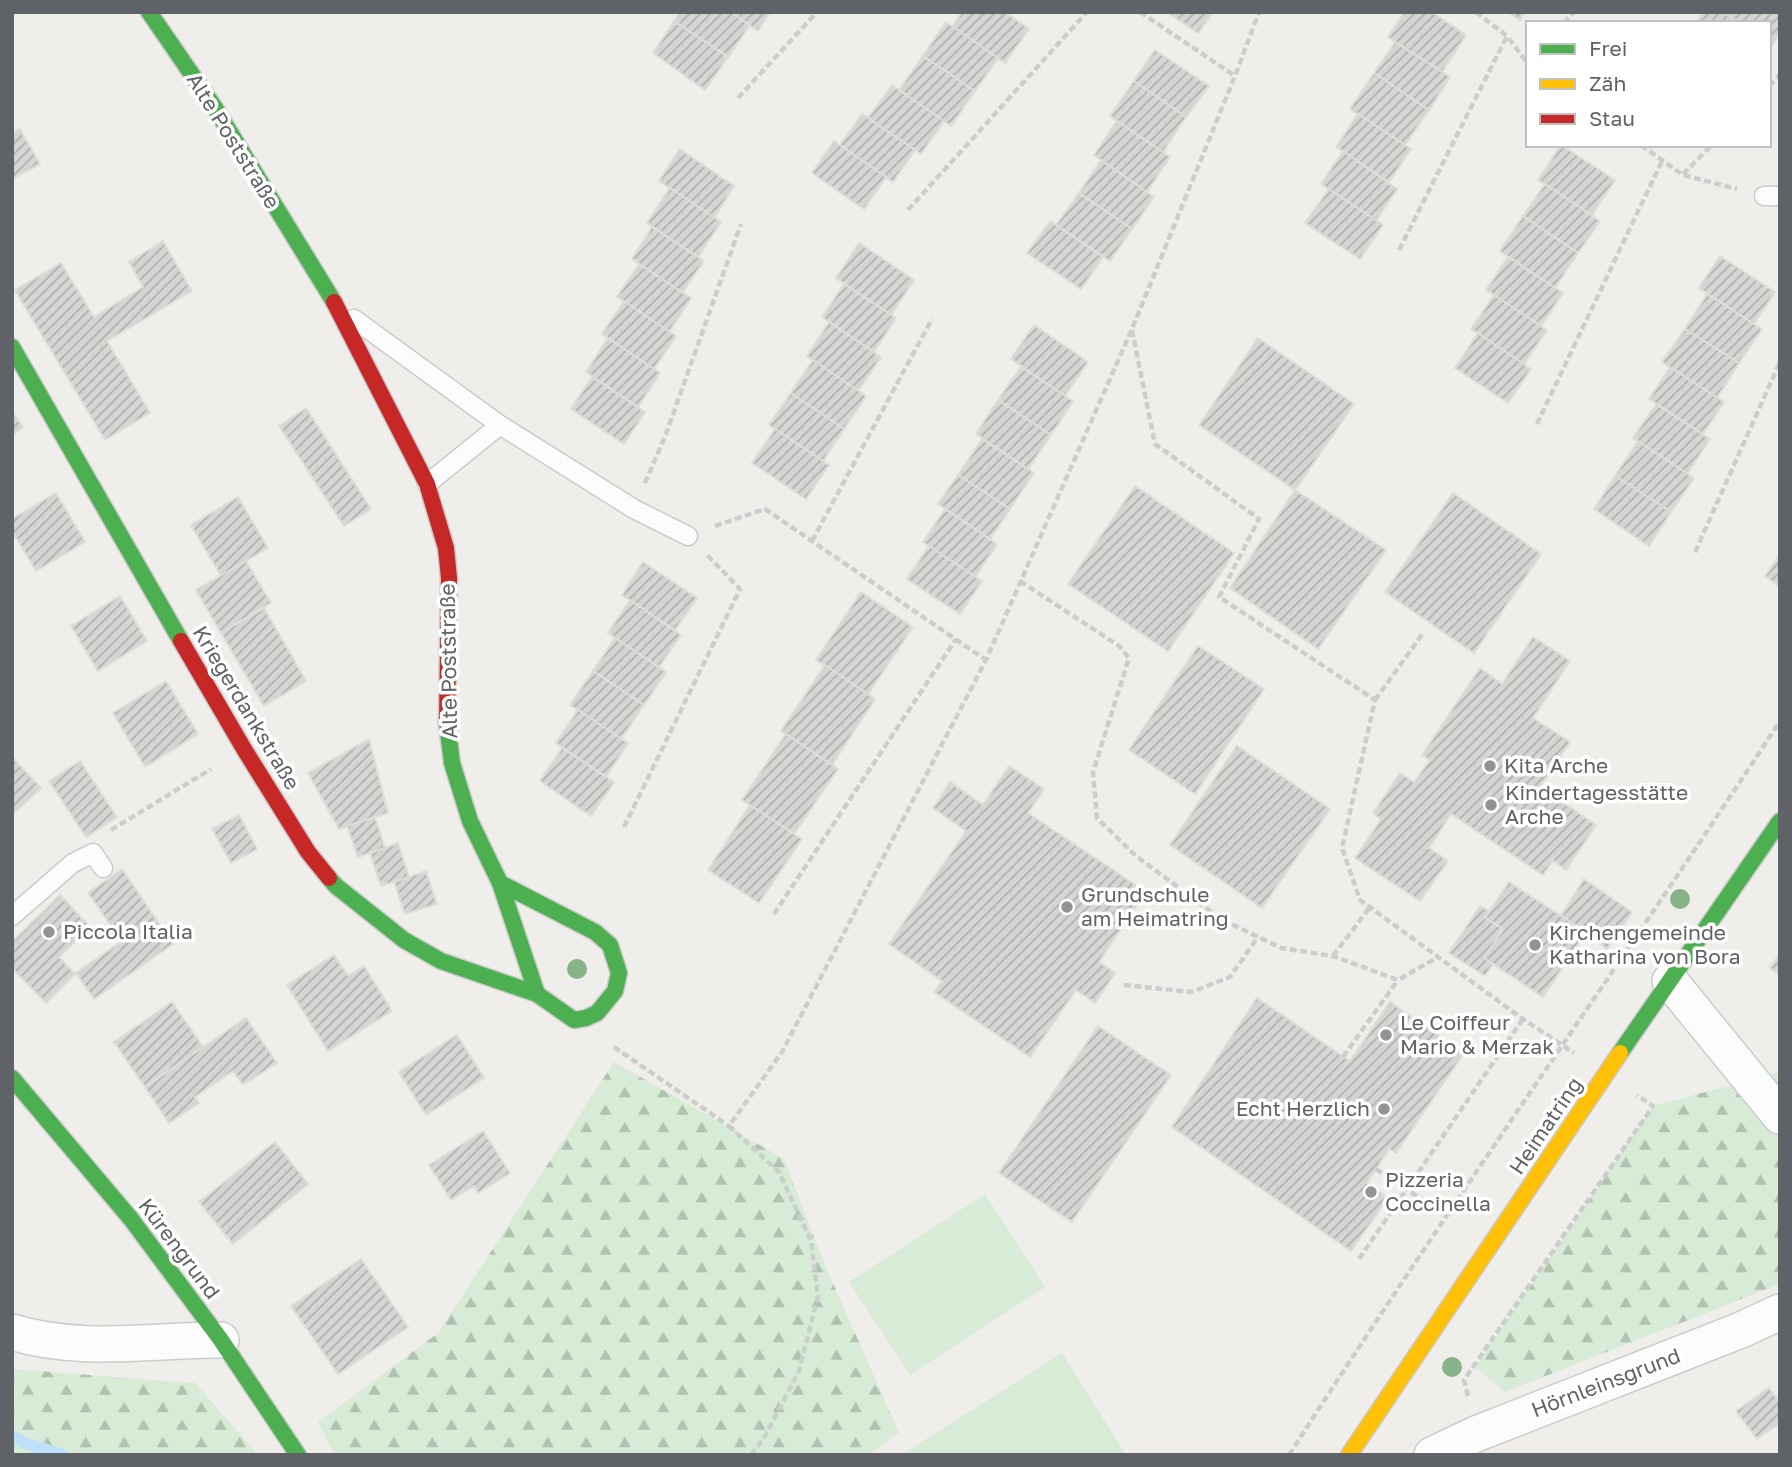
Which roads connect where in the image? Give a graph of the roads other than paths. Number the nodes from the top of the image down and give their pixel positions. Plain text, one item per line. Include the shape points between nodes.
1 (149, 12) edge
2 (337, 306) junction
3 (12, 347) edge
4 (500, 425) junction
5 (427, 484) junction
6 (688, 536) road end
7 (1780, 821) edge
8 (103, 868) dead end
9 (500, 883) junction
10 (12, 916) edge
11 (1670, 981) junction
12 (537, 994) junction
13 (12, 1078) edge
14 (21, 1101) edge
15 (1780, 1116) edge
16 (1780, 1312) edge
17 (12, 1332) edge
18 (221, 1339) junction
19 (298, 1455) edge
20 (1349, 1455) edge
21 (1432, 1455) edge

1 - 2 street, Alte Poststraße via 215,108
2 - 4 lane, Alte Poststraße
2 - 5 street, Alte Poststraße
3 - 12 street, Kriegerdankstraße via 308,852 336,886 404,940 441,961
4 - 5 lane
4 - 6 lane, Alte Poststraße via 634,509
5 - 9 street, Alte Poststraße via 446,548 449,578 447,719 452,763 470,821
7 - 11 street, Heimatring
8 - 10 lane via 93,853 73,863
9 - 12 street, Alte Poststraße
9 - 12 street, Kriegerdankstraße via 595,932 610,945 619,973 615,990 597,1013 574,1020
11 - 15 street
11 - 20 street, Heimatring
13 - 14 street, Kürengrund
14 - 18 street, Kürengrund via 131,1219
16 - 21 street, Hörnleinsgrund
17 - 18 street via 74,1344
18 - 19 street, Kürengrund

